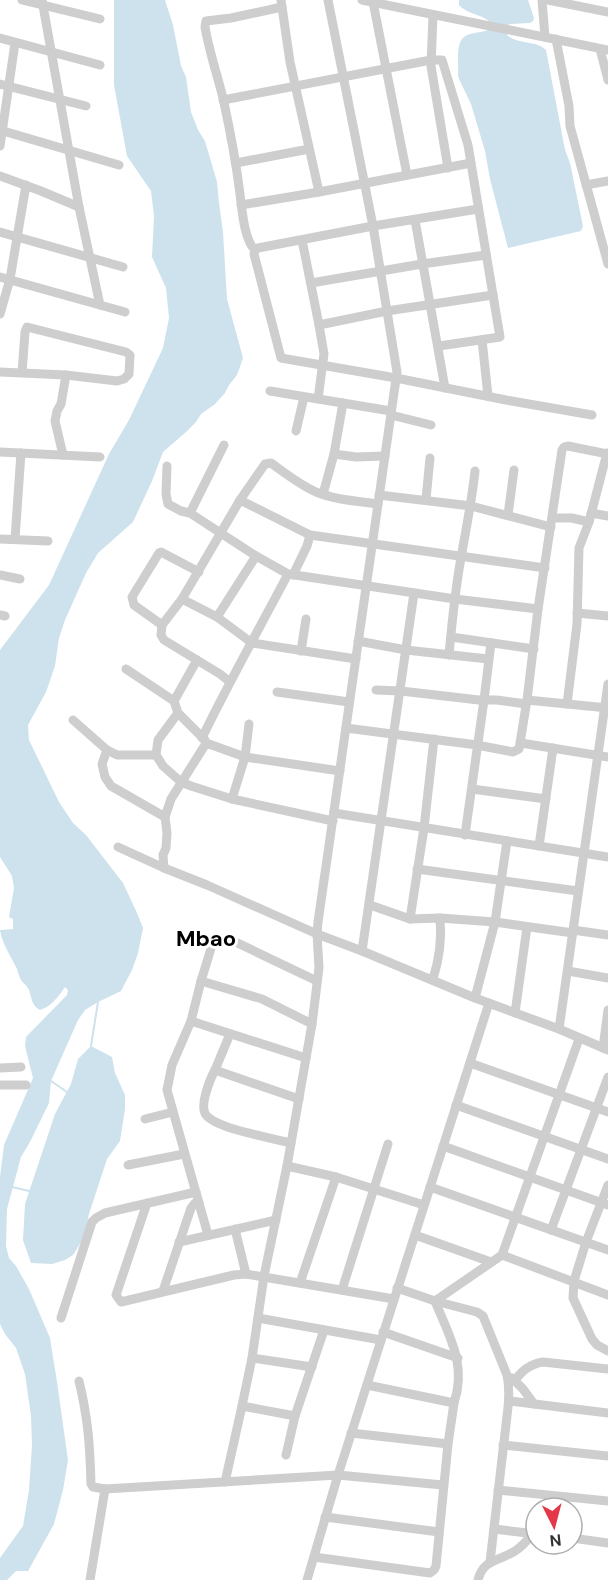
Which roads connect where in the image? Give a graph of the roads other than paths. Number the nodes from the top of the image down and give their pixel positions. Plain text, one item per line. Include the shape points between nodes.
1 (22, 0) edge
2 (328, 0) edge
3 (362, 0) edge
4 (542, 0) edge
5 (548, 0) edge
6 (43, 2) edge
7 (373, 2) junction
8 (281, 4) edge
9 (608, 12) edge
10 (433, 15) junction
11 (100, 19) dead end
12 (545, 37) junction
13 (0, 38) edge
14 (556, 39) junction
15 (15, 43) junction
16 (604, 50) edge
17 (53, 53) junction
18 (430, 60) junction
19 (100, 65) dead end
20 (387, 69) junction
21 (343, 77) junction
22 (608, 80) edge
23 (4, 85) edge
24 (295, 87) junction
25 (60, 100) junction
26 (223, 100) junction
27 (86, 106) dead end
28 (1, 130) edge
29 (0, 146) edge
30 (309, 149) junction
31 (70, 151) junction
32 (236, 163) junction
33 (471, 164) junction
34 (120, 165) dead end
35 (448, 168) junction
36 (0, 176) edge
37 (407, 176) junction
38 (608, 181) edge
39 (364, 183) junction
40 (26, 185) junction
41 (586, 185) junction
42 (319, 192) junction
43 (241, 205) junction
44 (80, 207) junction
45 (478, 209) junction
46 (415, 220) junction
47 (373, 226) junction
48 (0, 232) edge
49 (603, 232) edge
50 (17, 237) junction
51 (302, 240) junction
52 (255, 250) junction
53 (486, 255) junction
54 (89, 257) junction
55 (422, 264) junction
56 (608, 264) edge
57 (123, 267) dead end
58 (380, 271) junction
59 (5, 278) edge
60 (311, 283) junction
61 (493, 295) junction
62 (100, 305) junction
63 (430, 305) junction
64 (125, 312) dead end
65 (387, 312) junction
66 (0, 314) edge
67 (319, 325) junction
68 (482, 340) junction
69 (439, 346) junction
70 (322, 365) junction
71 (0, 372) edge
72 (22, 373) junction
73 (66, 375) junction
74 (396, 378) junction
75 (445, 388) junction
76 (270, 391) dead end
77 (488, 396) junction
78 (304, 397) junction
79 (318, 399) junction
80 (343, 403) junction
81 (391, 413) junction
82 (592, 415) dead end
83 (431, 425) dead end
84 (296, 431) dead end
85 (224, 445) dead end
86 (0, 452) edge
87 (21, 453) junction
88 (334, 454) junction
89 (607, 454) edge
90 (63, 455) junction
91 (385, 456) junction
92 (100, 457) dead end
93 (430, 458) dead end
94 (167, 466) dead end
95 (514, 470) dead end
96 (475, 471) dead end
97 (323, 494) junction
98 (378, 499) junction
99 (240, 500) junction
100 (426, 500) junction
101 (471, 506) junction
102 (190, 513) junction
103 (508, 515) junction
104 (608, 516) edge
105 (590, 517) junction
106 (552, 522) junction
107 (221, 533) junction
108 (310, 535) junction
109 (0, 539) edge
110 (15, 539) junction
111 (48, 541) dead end
112 (372, 544) junction
113 (256, 556) junction
114 (461, 558) junction
115 (545, 568) junction
116 (199, 572) junction
117 (0, 575) edge
118 (290, 575) junction
119 (20, 579) dead end
120 (366, 586) junction
121 (414, 593) junction
122 (183, 599) junction
123 (454, 599) junction
124 (538, 609) junction
125 (577, 613) junction
126 (608, 616) edge
127 (217, 617) junction
128 (306, 619) dead end
129 (162, 625) junction
130 (451, 637) junction
131 (358, 641) junction
132 (252, 643) junction
133 (491, 643) junction
134 (534, 649) junction
135 (406, 650) junction
136 (301, 651) junction
137 (449, 655) junction
138 (356, 659) junction
139 (488, 659) junction
140 (197, 660) junction
141 (126, 669) dead end
142 (230, 682) junction
143 (608, 684) edge
144 (376, 690) dead end
145 (401, 691) junction
146 (277, 692) dead end
147 (484, 700) junction
148 (174, 701) junction
149 (349, 702) junction
150 (527, 702) junction
151 (567, 704) junction
152 (607, 708) edge
153 (178, 713) junction
154 (73, 720) dead end
155 (249, 724) dead end
156 (346, 728) junction
157 (394, 735) junction
158 (434, 739) junction
159 (206, 741) junction
160 (520, 743) junction
161 (477, 745) junction
162 (553, 748) junction
163 (107, 750) junction
164 (156, 755) junction
165 (603, 756) edge
166 (245, 757) junction
167 (340, 771) junction
168 (181, 782) junction
169 (472, 789) junction
170 (232, 799) junction
171 (546, 799) junction
172 (165, 817) junction
173 (333, 817) junction
174 (382, 821) junction
175 (424, 828) junction
176 (465, 835) junction
177 (507, 841) junction
178 (539, 846) junction
179 (118, 847) dead end
180 (583, 852) junction
181 (608, 857) edge
182 (164, 868) junction
183 (417, 869) junction
184 (502, 880) junction
185 (578, 891) junction
186 (369, 905) junction
187 (440, 918) junction
188 (410, 920) junction
189 (495, 922) junction
190 (527, 927) junction
191 (573, 932) junction
192 (317, 934) junction
193 (608, 935) edge
194 (362, 951) junction
195 (568, 971) junction
196 (608, 978) edge
197 (433, 979) junction
198 (201, 981) junction
199 (317, 981) junction
200 (475, 998) junction
201 (489, 1003) junction
202 (608, 1010) edge
203 (515, 1013) junction
204 (191, 1021) junction
205 (312, 1024) junction
206 (559, 1029) junction
207 (230, 1034) junction
208 (579, 1039) junction
209 (606, 1049) edge
210 (306, 1058) junction
211 (470, 1063) junction
212 (21, 1067) dead end
213 (0, 1068) edge
214 (215, 1070) junction
215 (608, 1077) edge
216 (0, 1085) edge
217 (26, 1085) dead end
218 (559, 1095) junction
219 (299, 1098) junction
220 (456, 1105) junction
221 (596, 1108) junction
222 (173, 1112) junction
223 (608, 1112) edge
224 (145, 1119) dead end
225 (545, 1136) junction
226 (291, 1143) junction
227 (388, 1144) dead end
228 (443, 1146) junction
229 (581, 1149) junction
230 (184, 1154) junction
231 (608, 1159) edge
232 (128, 1165) dead end
233 (287, 1166) junction
234 (336, 1177) junction
235 (530, 1177) junction
236 (608, 1185) edge
237 (430, 1186) junction
238 (374, 1188) junction
239 (566, 1190) junction
240 (197, 1197) junction
241 (147, 1203) junction
242 (605, 1203) edge
243 (424, 1205) junction
244 (516, 1217) junction
245 (276, 1220) junction
246 (235, 1229) junction
247 (551, 1230) junction
248 (208, 1235) junction
249 (415, 1235) junction
250 (179, 1242) junction
251 (586, 1242) junction
252 (608, 1250) edge
253 (502, 1255) junction
254 (491, 1262) junction
255 (246, 1274) junction
256 (264, 1276) junction
257 (559, 1277) junction
258 (574, 1281) junction
259 (300, 1283) junction
260 (397, 1288) junction
261 (342, 1290) junction
262 (163, 1291) junction
263 (608, 1295) edge
264 (573, 1298) junction
265 (394, 1299) junction
266 (435, 1301) junction
267 (61, 1318) dead end
268 (258, 1318) junction
269 (324, 1330) junction
270 (382, 1336) junction
271 (608, 1351) edge
272 (252, 1358) junction
273 (458, 1358) junction
274 (312, 1367) junction
275 (608, 1369) edge
276 (511, 1377) junction
277 (79, 1381) dead end
278 (367, 1385) junction
279 (510, 1401) junction
280 (454, 1403) junction
281 (534, 1404) junction
282 (242, 1406) junction
283 (608, 1413) edge
284 (295, 1416) junction
285 (351, 1433) junction
286 (448, 1444) junction
287 (503, 1445) junction
288 (286, 1455) dead end
289 (608, 1456) edge
290 (338, 1475) junction
291 (225, 1482) junction
292 (443, 1485) junction
293 (105, 1489) junction
294 (498, 1490) junction
295 (608, 1501) edge
296 (325, 1517) junction
297 (494, 1528) junction
298 (439, 1532) junction
299 (524, 1532) edge
300 (584, 1540) edge
301 (608, 1543) edge
302 (524, 1545) edge
303 (314, 1557) junction
304 (490, 1562) junction
305 (415, 1576) edge
306 (90, 1580) edge
307 (307, 1580) edge
308 (478, 1580) edge

1 - 6 street
2 - 21 street
3 - 7 street
4 - 12 street
5 - 9 street
6 - 11 street
6 - 17 street
7 - 10 street
7 - 20 street
8 - 24 street
8 - 26 street via 206,22
10 - 12 street
10 - 18 street
12 - 14 street
13 - 15 street
14 - 16 street
14 - 41 street via 570,126
15 - 17 street
15 - 23 street
16 - 22 street
17 - 19 street
17 - 25 street
18 - 20 street
18 - 33 street via 442,61
18 - 35 street
20 - 21 street
20 - 37 street
21 - 24 street
21 - 39 street
23 - 25 street
23 - 28 street
24 - 26 street
24 - 30 street
25 - 27 street
25 - 31 street
26 - 32 street
28 - 29 street
28 - 31 street
30 - 32 street
30 - 42 street
31 - 34 street
31 - 44 street
32 - 43 street
33 - 35 street
33 - 45 street
35 - 37 street
36 - 40 street
37 - 39 street
38 - 41 street
39 - 42 street
39 - 47 street
40 - 44 street
40 - 50 street
41 - 49 street
42 - 43 street
43 - 52 street via 248,240
44 - 54 street
45 - 46 street
45 - 53 street
46 - 47 street
46 - 55 street
47 - 51 street
47 - 58 street
48 - 50 street
49 - 56 street
50 - 54 street
50 - 59 street
51 - 52 street
51 - 60 street
52 - 70 street via 281,358
53 - 55 street
53 - 61 street
54 - 57 street
54 - 62 street
55 - 58 street
55 - 63 street
58 - 60 street
58 - 65 street
59 - 62 street
59 - 66 street
60 - 67 street
61 - 63 street
61 - 68 street via 500,337
62 - 64 street
63 - 65 street
63 - 69 street
65 - 67 street
65 - 74 street
67 - 70 street
68 - 69 street
68 - 77 street
69 - 75 street
70 - 74 street
70 - 79 street
71 - 72 street
72 - 73 street
72 - 73 street via 27,327 130,355 129,374 124,379
73 - 90 street via 55,421
74 - 75 street
74 - 81 street
75 - 77 street
76 - 78 street
77 - 82 street
78 - 79 street
78 - 84 street
79 - 80 street
80 - 81 street
80 - 88 street
81 - 83 street
81 - 91 street
85 - 102 street
86 - 87 street
87 - 90 street
87 - 110 street
88 - 91 street
88 - 97 street
89 - 105 street
89 - 106 street via 564,447
90 - 92 street
91 - 98 street
93 - 100 street
94 - 102 street via 168,504
95 - 103 street
96 - 101 street
97 - 98 street
97 - 99 street via 268,462
98 - 100 street
98 - 112 street
99 - 107 street
99 - 108 street
100 - 101 street
101 - 103 street
101 - 114 street
102 - 107 street
103 - 106 street
104 - 105 street
105 - 106 street
105 - 125 street via 579,548
106 - 115 street
107 - 113 street
107 - 116 street
108 - 112 street
108 - 118 street
109 - 110 street
110 - 111 street
112 - 114 street
112 - 120 street
113 - 118 street
113 - 127 street
114 - 115 street
114 - 123 street
115 - 124 street
116 - 122 street
116 - 129 street via 159,553 132,602
117 - 119 street
118 - 120 street
118 - 132 street
120 - 121 street
120 - 131 street
121 - 123 street
121 - 135 street
122 - 127 street
122 - 129 street
123 - 124 street
123 - 130 street
124 - 134 street
125 - 126 street
125 - 151 street
127 - 132 street
128 - 136 street
129 - 140 street via 164,640
130 - 133 street
130 - 137 street
131 - 135 street
131 - 138 street
132 - 136 street
132 - 142 street
133 - 134 street
133 - 139 street
134 - 150 street
135 - 137 street
135 - 145 street
136 - 138 street
137 - 139 street
138 - 149 street
139 - 147 street
140 - 142 street
140 - 148 street
141 - 148 street
142 - 159 street
143 - 152 street
144 - 145 street
145 - 147 street
145 - 157 street
146 - 149 street
147 - 150 street
147 - 161 street
148 - 153 street
149 - 156 street
150 - 151 street
150 - 160 street
151 - 152 street
152 - 165 street
153 - 159 street
153 - 164 street via 158,740
154 - 163 street
155 - 166 street
156 - 157 street
156 - 167 street
157 - 158 street
157 - 174 street
158 - 161 street
158 - 175 street
159 - 166 street
159 - 168 street
160 - 161 street via 513,752
160 - 162 street
161 - 169 street
162 - 165 street
162 - 171 street
163 - 164 street via 117,755
163 - 172 street via 102,764 111,786
164 - 168 street
165 - 180 street
166 - 167 street
166 - 170 street
167 - 173 street
168 - 170 street
168 - 172 street
169 - 171 street
169 - 176 street
170 - 173 street
171 - 178 street
172 - 182 street
173 - 174 street
173 - 192 street
174 - 175 street
174 - 186 street
175 - 176 street
175 - 183 street
176 - 177 street
177 - 178 street
177 - 184 street
178 - 180 street
179 - 182 street
180 - 181 street
180 - 185 street
182 - 192 street
183 - 184 street
183 - 188 street
184 - 185 street
184 - 189 street
185 - 191 street
186 - 188 street
186 - 194 street
187 - 188 street
187 - 189 street
187 - 197 street via 438,963
189 - 190 street
189 - 200 street
190 - 191 street
190 - 203 street
191 - 193 street
191 - 195 street
192 - 194 street
192 - 199 street
194 - 197 street
195 - 196 street
195 - 206 street
197 - 200 street
198 - 199 street via 213,942 227,938
198 - 204 street
198 - 205 street via 262,999
199 - 205 street
200 - 201 street
201 - 203 street
201 - 211 street
202 - 209 street
203 - 206 street
204 - 207 street
204 - 222 street via 168,1084
205 - 210 street
206 - 208 street
207 - 210 street
207 - 214 street
208 - 209 street
208 - 218 street
210 - 219 street
211 - 218 street
211 - 220 street
212 - 213 street
214 - 219 street
214 - 226 street via 203,1105 206,1114 222,1125
215 - 221 street
216 - 217 street
218 - 221 street
218 - 225 street
219 - 226 street
220 - 225 street
220 - 228 street
221 - 223 street
221 - 229 street
222 - 224 street
222 - 230 street
225 - 229 street
225 - 235 street
226 - 233 street
227 - 238 street
228 - 235 street
228 - 237 street
229 - 231 street
229 - 239 street
230 - 232 street
230 - 240 street
233 - 234 street
233 - 245 street
234 - 238 street
234 - 259 street
235 - 239 street
235 - 244 street
236 - 242 street
237 - 243 street
237 - 244 street
238 - 243 street
238 - 261 street
239 - 242 street
239 - 247 street
240 - 241 street
240 - 248 street
240 - 250 street
241 - 262 street via 117,1295 121,1302
241 - 267 street via 105,1213 92,1222
242 - 251 street
243 - 249 street
244 - 247 street
244 - 253 street
245 - 246 street
245 - 256 street
246 - 248 street
246 - 255 street
247 - 251 street
248 - 250 street
249 - 254 street
249 - 260 street
250 - 262 street
251 - 252 street
251 - 258 street
253 - 254 street
253 - 257 street
254 - 266 street
255 - 256 street
255 - 262 street
256 - 259 street
256 - 268 street
257 - 258 street
257 - 264 street
258 - 263 street
258 - 264 street
259 - 261 street
260 - 265 street
260 - 266 street
261 - 265 street
264 - 271 street via 592,1340
265 - 270 street
266 - 273 street
266 - 276 street via 483,1316
268 - 269 street
268 - 272 street
269 - 270 street
269 - 274 street
270 - 273 street
270 - 278 street
272 - 274 street
272 - 282 street
273 - 280 street via 460,1386
274 - 284 street
275 - 276 street via 543,1362
276 - 279 street
276 - 281 street
277 - 293 street via 90,1434 91,1484
278 - 280 street
278 - 285 street
279 - 281 street
279 - 287 street
280 - 286 street
281 - 283 street
282 - 284 street
282 - 291 street
284 - 288 street
285 - 286 street
285 - 290 street
286 - 292 street
287 - 289 street
287 - 294 street
290 - 291 street
290 - 292 street
290 - 296 street
291 - 293 street
292 - 298 street
293 - 306 street
294 - 295 street
294 - 297 street
296 - 298 street
296 - 303 street
297 - 299 street
297 - 304 street
298 - 305 street via 434,1570
300 - 301 street
302 - 304 street
303 - 305 street
303 - 307 street
304 - 308 street

